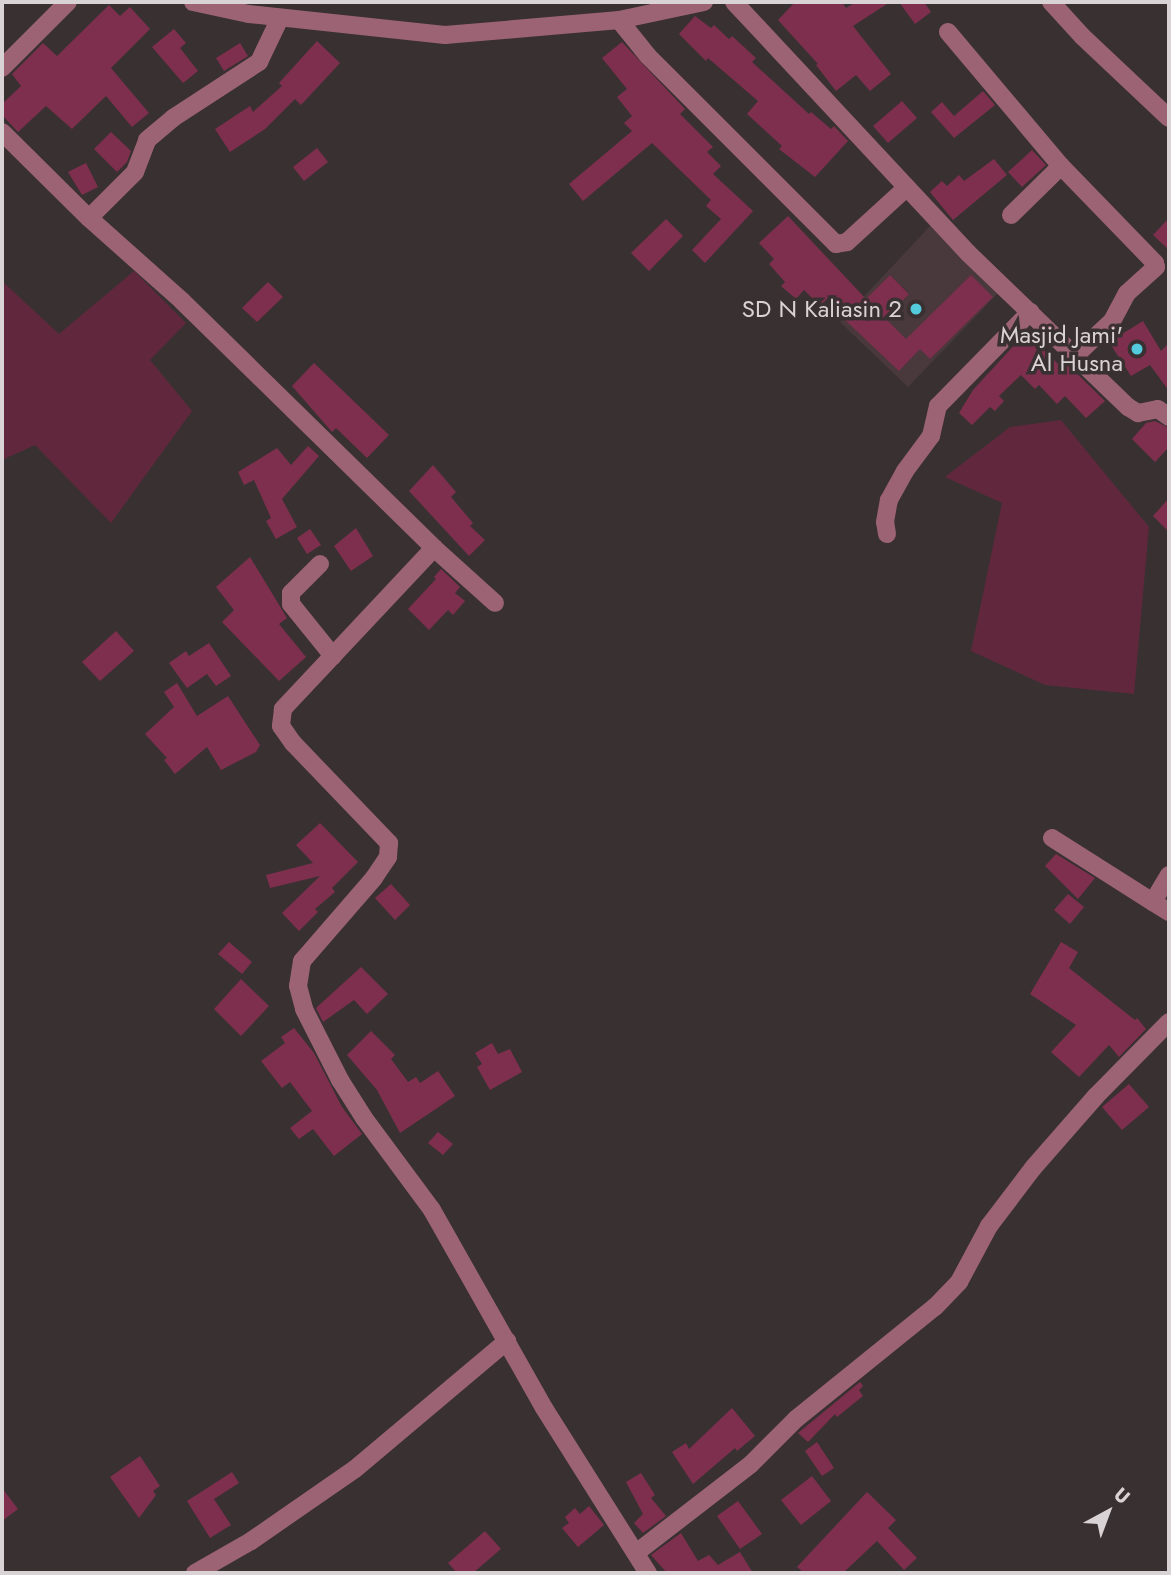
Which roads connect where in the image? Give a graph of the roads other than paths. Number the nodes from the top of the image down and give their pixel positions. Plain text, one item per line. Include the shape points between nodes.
1 (68, 2) edge
2 (193, 2) edge
3 (704, 2) edge
4 (733, 2) edge
5 (1051, 2) edge
6 (281, 18) junction
7 (619, 20) junction
8 (948, 32) dead end
9 (2, 68) edge
10 (1169, 118) edge
11 (2, 132) edge
12 (1061, 166) junction
13 (907, 187) junction
14 (1012, 215) dead end
15 (89, 218) junction
16 (1162, 263) edge
17 (1030, 312) junction
18 (1076, 354) junction
19 (1169, 417) edge
20 (887, 534) dead end
21 (434, 548) junction
22 (320, 564) dead end
23 (495, 603) dead end
24 (333, 656) junction
25 (1052, 838) dead end
26 (1169, 874) edge
27 (1153, 902) junction
28 (1169, 912) edge
29 (1169, 1022) edge
30 (507, 1341) junction
31 (636, 1553) junction
32 (195, 1573) edge
33 (648, 1573) edge

1 - 9 street
2 - 6 street
3 - 7 street
4 - 13 street
5 - 10 street
6 - 7 street via 445,36
6 - 15 street via 259,62 147,140 135,173
7 - 13 street via 657,65 836,244 847,242
8 - 12 street
11 - 15 street
12 - 14 street
12 - 16 street
13 - 17 street
15 - 21 street via 182,301
16 - 18 street via 1127,293 1112,321
17 - 18 street
17 - 20 street via 938,406 932,436 889,500
18 - 19 street via 1128,407 1138,413 1158,409
21 - 23 street
21 - 24 street
22 - 24 street via 291,593 291,604
24 - 30 street via 283,709 281,726 388,843 388,857 311,949 298,973 298,986 304,1009 340,1080 432,1210
25 - 27 street
26 - 27 street
27 - 28 street
29 - 31 street via 1033,1168 989,1226 959,1282 935,1307 796,1419 751,1464
30 - 31 street
30 - 32 street via 355,1469 251,1541
31 - 33 street

